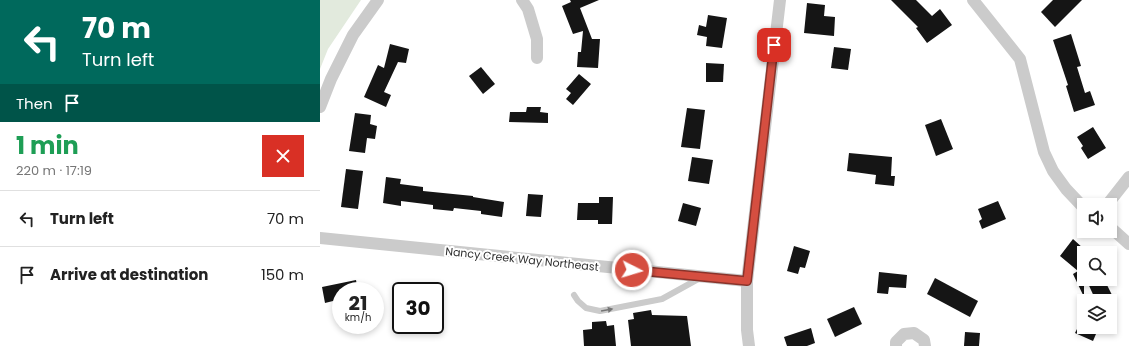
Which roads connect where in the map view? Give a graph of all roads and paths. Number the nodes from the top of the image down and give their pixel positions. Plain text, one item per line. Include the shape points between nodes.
1 (378, 0) edge
2 (522, 0) edge
3 (780, 0) edge
4 (973, 0) edge
5 (538, 58) dead end
6 (320, 107) edge
7 (1129, 177) edge
8 (1112, 198) edge
9 (1077, 201) edge
10 (1117, 234) edge
11 (320, 238) edge
12 (1129, 244) edge
13 (704, 276) junction
14 (747, 281) junction
15 (574, 295) dead end
16 (749, 346) edge
17 (896, 346) edge
18 (925, 346) edge

1 - 6 street via 353,35
2 - 5 street via 528,9 537,38
3 - 14 street
4 - 9 street via 1020,59 1044,152 1054,172
7 - 8 street
10 - 12 street
11 - 13 street, Nancy Creek Way Northeast
13 - 14 street, Nancy Creek Way Northeast
15 -> 13 lane via 586,308 600,311 662,299
14 - 16 street
17 - 18 street via 896,342 904,334 914,333 924,340

